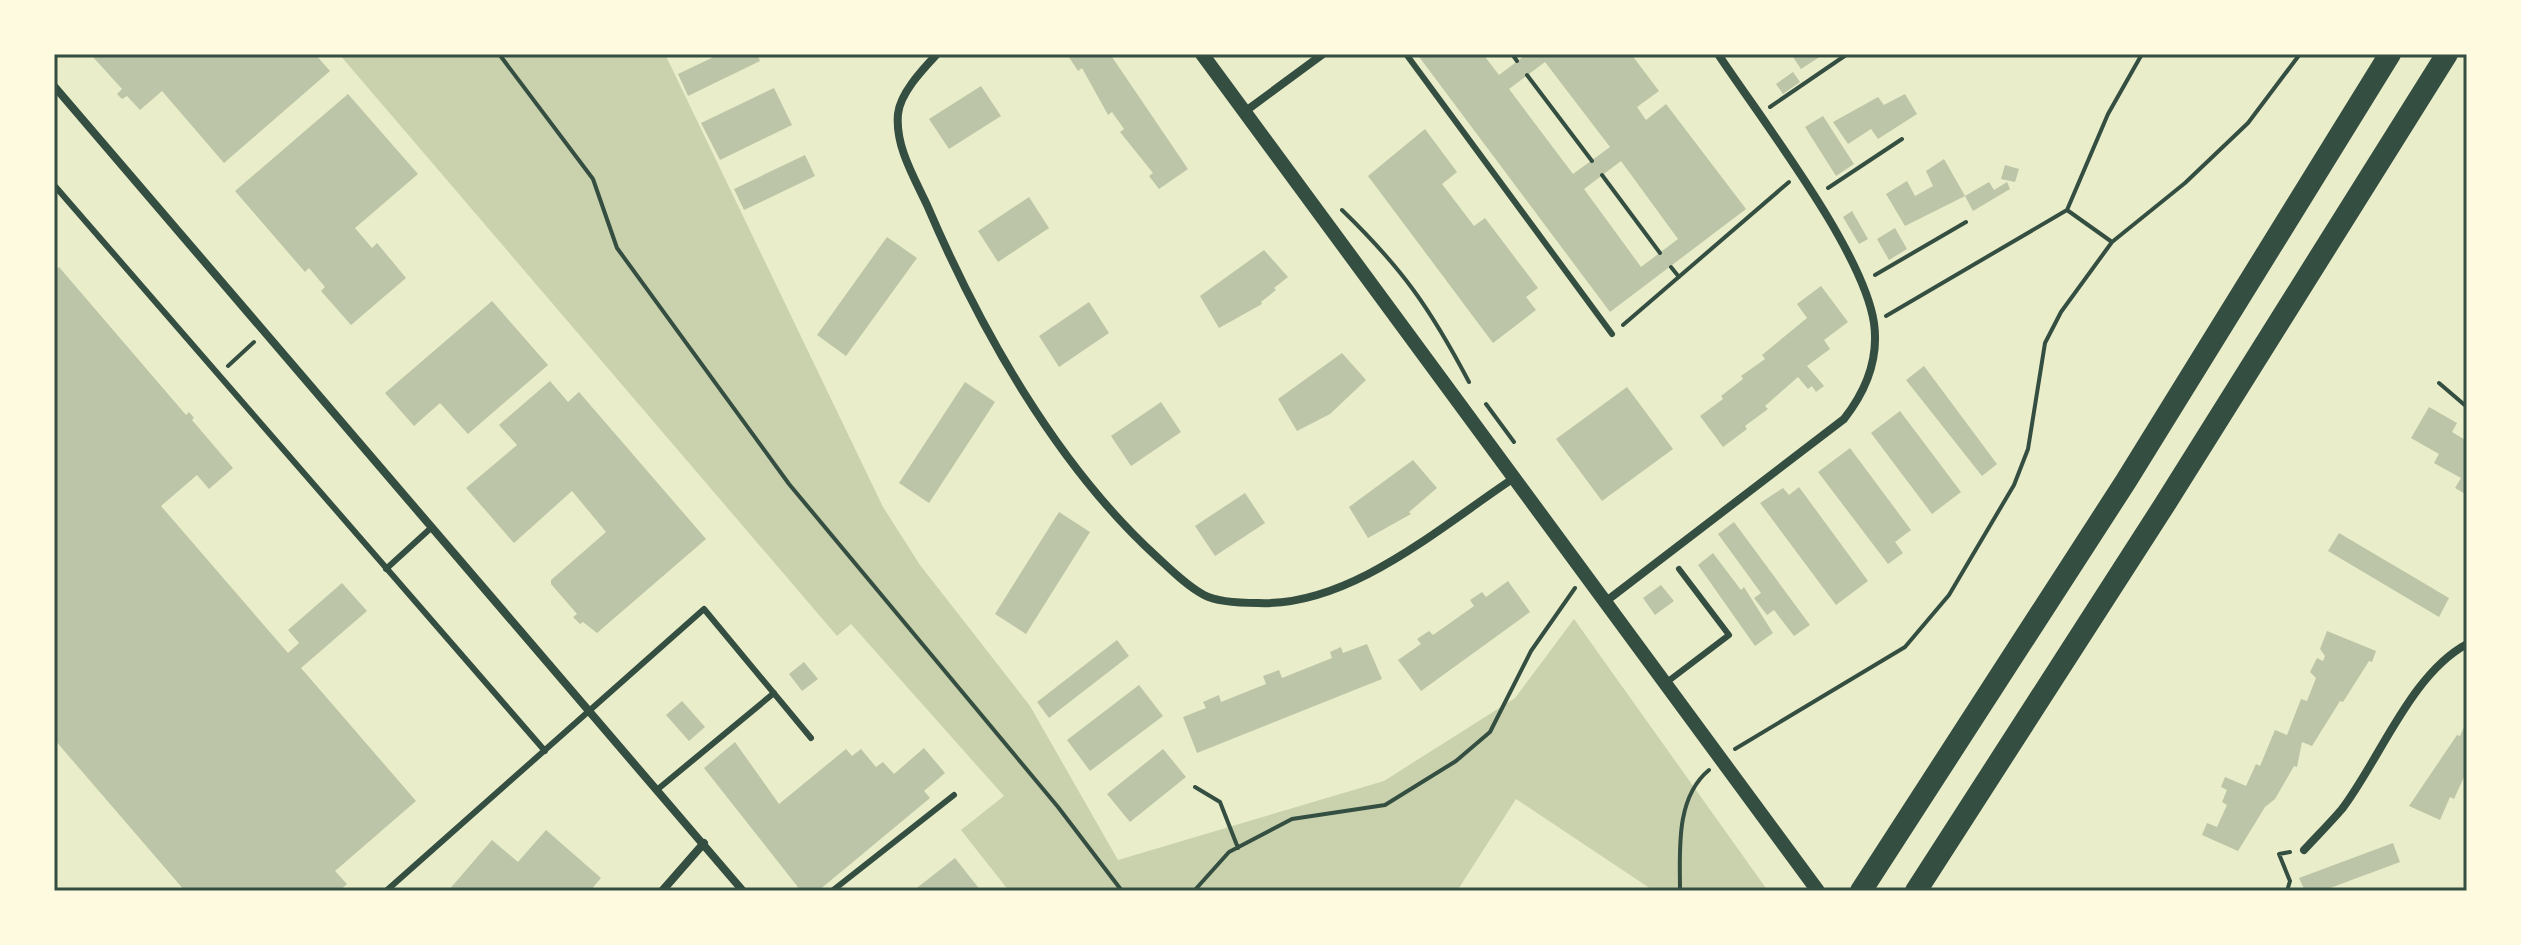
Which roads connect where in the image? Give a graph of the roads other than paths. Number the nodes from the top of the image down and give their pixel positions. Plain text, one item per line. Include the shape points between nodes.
1 (937, 54) edge
2 (1202, 54) edge
3 (1323, 54) edge
4 (1406, 54) edge
5 (1718, 54) edge
6 (2390, 54) edge
7 (2447, 54) edge
8 (54, 86) edge
9 (1243, 113) junction
10 (54, 185) edge
11 (1612, 334) road end
12 (1514, 478) junction
13 (432, 527) junction
14 (386, 569) junction
15 (1679, 569) dead end
16 (1605, 602) junction
17 (2467, 644) edge
18 (1664, 683) junction
19 (774, 693) junction
20 (591, 711) junction
21 (811, 738) dead end
22 (545, 751) junction
23 (658, 789) junction
24 (954, 795) dead end
25 (704, 843) junction
26 (2304, 850) road end
27 (386, 891) edge
28 (662, 891) edge
29 (743, 891) edge
30 (832, 891) edge
31 (1818, 891) edge
32 (1861, 891) edge
33 (1916, 891) edge

1 - 12 street via 917,76 898,112 900,143 944,245 1022,387 1072,462 1131,532 1197,590 1257,603 1313,598 1370,573
2 - 9 street
3 - 9 street
4 - 11 lane
5 - 16 street via 1862,283 1874,323 1874,364 1859,401 1844,419
6 - 32 highway via 2126,481
7 - 33 highway
8 - 13 street
9 - 12 street
10 - 14 lane
12 - 16 street
13 - 14 lane
13 - 20 street
14 - 22 lane
15 - 18 lane via 1729,635
16 - 18 street
17 - 26 street via 2427,678 2341,809
18 - 31 street
19 - 20 lane via 704,609
19 - 21 lane
19 - 23 lane
20 - 22 lane
20 - 23 street
22 - 27 lane
23 - 25 street
24 - 30 lane
25 - 28 street
25 - 29 street

